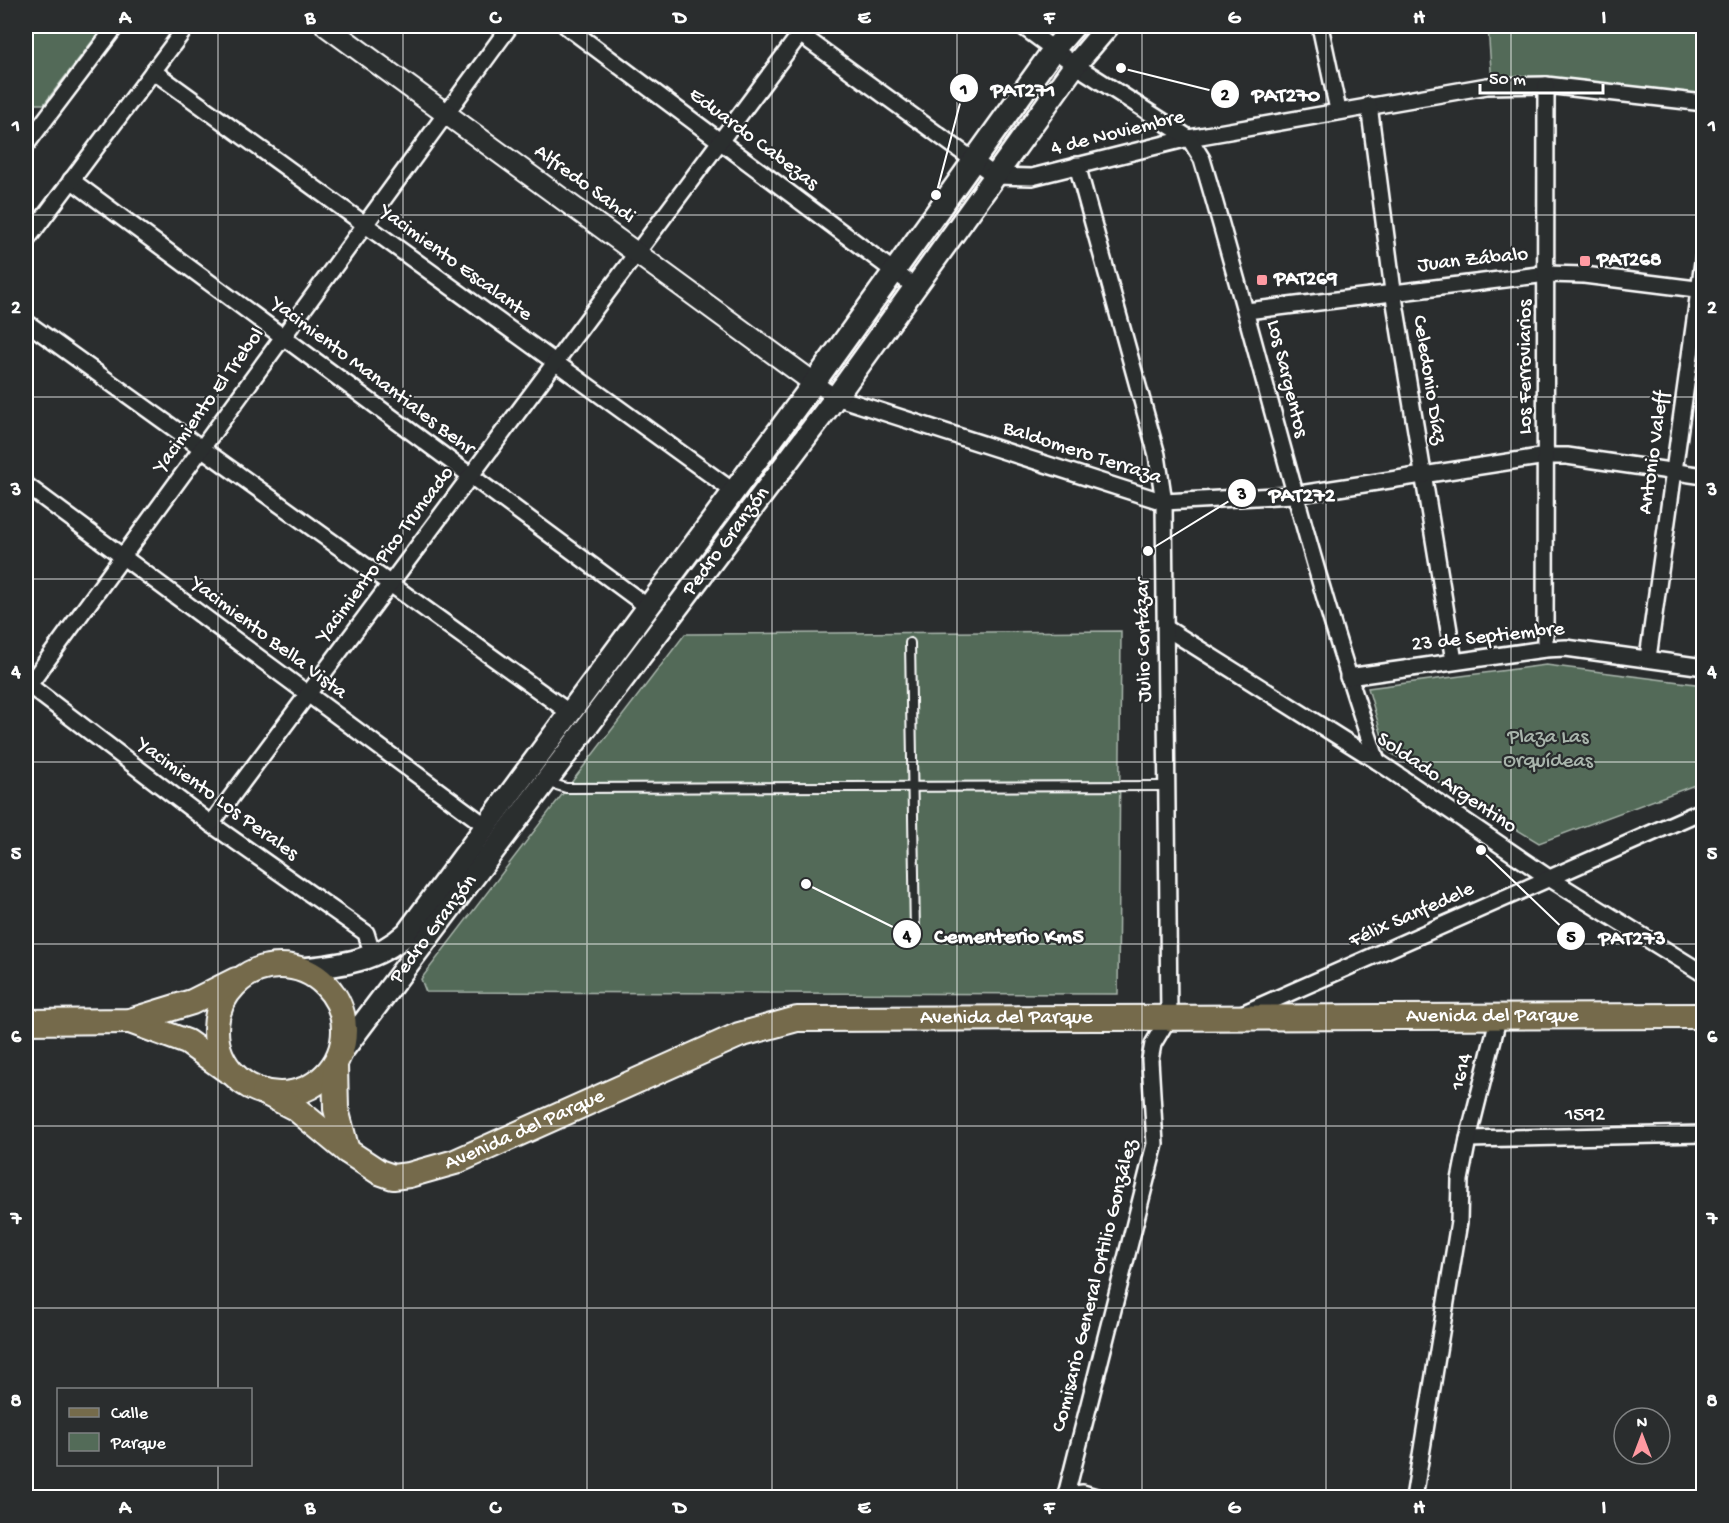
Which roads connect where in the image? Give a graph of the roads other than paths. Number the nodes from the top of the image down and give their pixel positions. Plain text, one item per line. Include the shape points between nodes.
1 (116, 26) edge
2 (187, 26) edge
3 (326, 26) edge
4 (510, 26) edge
5 (566, 26) edge
6 (1022, 26) edge
7 (1074, 26) edge
8 (1108, 26) edge
9 (1320, 26) edge
10 (798, 28) edge
11 (1054, 49) junction
12 (1075, 65) junction
13 (153, 71) junction
14 (1546, 85) junction
15 (1704, 103) edge
16 (1369, 105) junction
17 (1338, 110) junction
18 (446, 113) junction
19 (1189, 138) junction
20 (719, 142) junction
21 (26, 145) edge
22 (973, 161) junction
23 (1077, 165) junction
24 (995, 176) junction
25 (71, 180) junction
26 (364, 225) junction
27 (27, 235) edge
28 (637, 253) junction
29 (1704, 255) edge
30 (894, 271) junction
31 (1547, 274) junction
32 (915, 286) junction
33 (1701, 290) edge
34 (1393, 291) junction
35 (1247, 311) junction
36 (26, 322) edge
37 (283, 337) junction
38 (555, 363) junction
39 (814, 382) junction
40 (836, 397) junction
41 (202, 448) junction
42 (1546, 456) junction
43 (1673, 471) junction
44 (1422, 475) junction
45 (471, 476) junction
46 (1704, 476) edge
47 (26, 485) edge
48 (734, 492) junction
49 (1293, 495) junction
50 (1164, 502) junction
51 (713, 540) junction
52 (123, 557) junction
53 (390, 584) junction
54 (648, 607) junction
55 (1166, 628) junction
56 (910, 644) dead end
57 (1545, 649) junction
58 (1648, 658) junction
59 (1454, 661) junction
60 (1704, 667) edge
61 (1348, 677) junction
62 (27, 684) edge
63 (308, 694) junction
64 (570, 713) junction
65 (1377, 761) junction
66 (530, 767) junction
67 (547, 782) junction
68 (1167, 786) junction
69 (913, 787) junction
70 (1704, 810) edge
71 (211, 824) junction
72 (486, 826) junction
73 (1549, 878) junction
74 (915, 932) dead end
75 (373, 956) junction
76 (302, 969) junction
77 (1704, 974) edge
78 (246, 975) junction
79 (1499, 1015) junction
80 (1704, 1016) edge
81 (1169, 1017) junction
82 (1236, 1017) junction
83 (130, 1021) junction
84 (26, 1022) edge
85 (338, 1060) junction
86 (234, 1075) junction
87 (264, 1092) junction
88 (1704, 1134) edge
89 (1468, 1139) junction
90 (347, 1151) junction
91 (1065, 1496) edge
92 (1100, 1497) edge
93 (1414, 1497) edge

1 - 21 street
2 - 13 street
3 - 18 street, Alfredo Sahdi
4 - 18 street, Yacimiento El Trebol
5 - 20 street, Eduardo Cabezas
6 - 11 street, Los Sargentos
7 - 11 main road, Pedro Granzón
8 - 12 main road, Pedro Granzón
9 - 17 street
10 - 20 street, Yacimiento Pico Truncado
10 - 22 street
11 - 12 street, Los Sargentos
11 - 22 main road, Pedro Granzón
12 - 19 street, Los Sargentos
12 - 24 main road, Pedro Granzón
13 - 25 street
13 - 26 street, Yacimiento Escalante
14 - 15 street, 4 de Noviembre
14 - 16 street, 4 de Noviembre via 1486,86
14 - 31 street, Los Ferroviarios
16 - 17 street, 4 de Noviembre
16 - 34 street, Celedonio Díaz
17 - 19 street, 4 de Noviembre
18 - 26 street, Yacimiento El Trebol
18 - 28 street, Alfredo Sahdi
19 - 23 street, 4 de Noviembre
19 - 35 street, Los Sargentos via 1202,159
20 - 28 street, Yacimiento Pico Truncado
20 - 30 street, Eduardo Cabezas
22 - 24 street
22 - 30 main road, Pedro Granzón
23 - 24 street, 4 de Noviembre via 1032,177
23 - 50 street, Julio Cortázar via 1157,455
24 - 32 main road, Pedro Granzón
25 - 27 street
25 - 37 street, Yacimiento Manantiales Behr
26 - 37 street, Yacimiento El Trebol
26 - 38 street, Yacimiento Escalante
28 - 38 street, Yacimiento Pico Truncado
28 - 39 street, Alfredo Sahdi
29 - 33 street, Antonio Valeff
30 - 32 street, Eduardo Cabezas
30 - 39 main road, Pedro Granzón
31 - 33 street, Juan Zábalo
31 - 34 street, Juan Zábalo
31 - 42 street, Los Ferroviarios
32 - 40 main road, Pedro Granzón
33 - 43 street, Antonio Valeff
34 - 35 street, Juan Zábalo
34 - 44 street, Celedonio Díaz
35 - 49 street, Los Sargentos
36 - 41 street
37 - 41 street, Yacimiento El Trebol
37 - 45 street, Yacimiento Manantiales Behr
38 - 45 street, Yacimiento Pico Truncado
38 - 48 street, Yacimiento Escalante
39 - 40 street, Baldomero Terraza
39 - 48 main road, Pedro Granzón
40 - 50 street, Baldomero Terraza
40 - 51 main road, Pedro Granzón
41 - 52 street, Yacimiento El Trebol
41 - 53 street
42 - 43 street, Baldomero Terraza
42 - 44 street, Baldomero Terraza
42 - 57 street, Los Ferroviarios
43 - 46 street, Baldomero Terraza
43 - 58 street, Antonio Valeff
44 - 49 street, Baldomero Terraza
44 - 59 street, Celedonio Díaz
45 - 53 street, Yacimiento Pico Truncado
45 - 54 street, Yacimiento Manantiales Behr
47 - 52 street, Yacimiento Bella Vista
48 - 51 main road, Pedro Granzón
49 - 50 street, Baldomero Terraza
49 - 61 street, Los Sargentos
50 - 55 street, Julio Cortázar
51 - 54 main road, Pedro Granzón
51 - 67 main road, Pedro Granzón
52 - 62 street, Yacimiento El Trebol
52 - 63 street, Yacimiento Bella Vista
53 - 63 street, Yacimiento Pico Truncado
53 - 64 street
54 - 64 main road, Pedro Granzón
55 - 65 street, Soldado Argentino
55 - 68 street, Julio Cortázar
56 - 69 lane
57 - 58 street, 23 de Septiembre
57 - 59 street, 23 de Septiembre
58 - 60 street, 23 de Septiembre
59 - 61 street, 23 de Septiembre
61 - 65 street, Los Sargentos
62 - 71 street, Yacimiento Los Perales
63 - 71 street, Yacimiento Pico Truncado
63 - 72 street, Yacimiento Bella Vista
64 - 66 main road, Pedro Granzón
65 - 73 street, Soldado Argentino
66 - 67 lane
66 - 72 main road, Pedro Granzón
67 - 69 lane via 566,788
67 - 85 main road, Pedro Granzón
68 - 69 lane
68 - 81 street, Julio Cortázar
69 - 74 lane
70 - 73 street, Félix Sanfedele
71 - 75 street, Yacimiento Los Perales via 366,933
72 - 75 main road, Pedro Granzón via 407,933
73 - 77 street, Soldado Argentino
73 - 82 street, Félix Sanfedele
75 - 76 main road, Pedro Granzón
76 - 78 main road via 279,965
76 - 85 main road via 322,981 342,1009 345,1032
78 - 83 main road via 192,1002
78 - 86 main road via 223,1000 216,1022 218,1045
79 - 80 main road, Avenida del Parque
79 - 82 main road, Avenida del Parque
79 - 89 street, 1614
81 - 82 main road, Avenida del Parque
81 - 90 main road, Avenida del Parque via 797,1019 739,1035 429,1171 393,1177
81 - 91 street, Comisario General Ortilio González via 1153,1044 1150,1060 1155,1144
83 - 84 main road
83 - 86 main road via 187,1042
85 - 87 main road via 309,1088 287,1094
85 - 90 main road via 336,1108
86 - 87 main road
87 - 90 main road, Avenida del Parque via 303,1113
88 - 89 street, 1592
89 - 93 street, 1614 via 1460,1180 1459,1222
91 - 92 street via 1083,1493

